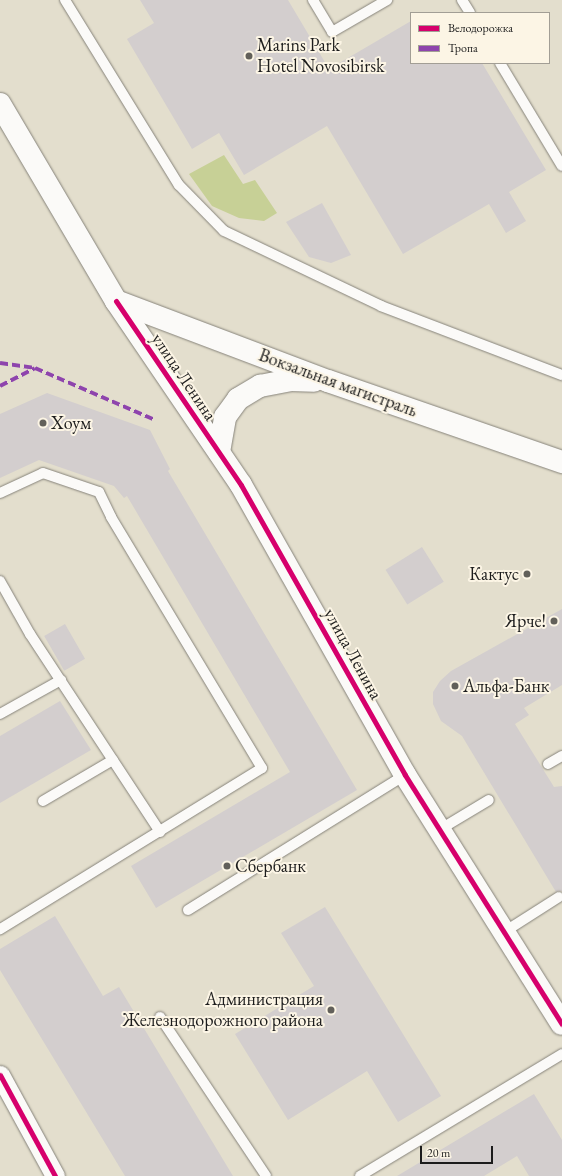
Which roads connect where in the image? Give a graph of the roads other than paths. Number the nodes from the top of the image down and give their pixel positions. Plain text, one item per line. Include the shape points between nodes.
1 (65, 0) edge
2 (313, 0) edge
3 (387, 0) edge
4 (462, 0) edge
5 (469, 12) edge
6 (501, 64) edge
7 (0, 104) edge
8 (562, 166) edge
9 (116, 301) junction
10 (562, 375) edge
11 (328, 381) junction
12 (219, 452) junction
13 (562, 462) edge
14 (0, 493) edge
15 (0, 581) edge
16 (61, 680) junction
17 (0, 714) edge
18 (562, 756) edge
19 (114, 760) junction
20 (548, 764) dead end
21 (405, 775) junction
22 (489, 800) dead end
23 (42, 801) dead end
24 (439, 830) junction
25 (160, 832) junction
26 (559, 897) dead end
27 (188, 910) dead end
28 (0, 929) edge
29 (504, 932) junction
30 (160, 1017) dead end
31 (562, 1024) edge
32 (562, 1054) edge
33 (0, 1075) edge
34 (55, 1176) edge
35 (266, 1176) edge
36 (360, 1176) edge

1 - 10 lane via 179,185 224,232 381,306
2 - 3 lane via 332,32
4 - 5 lane
6 - 8 lane
7 - 9 street, улица Ленина
9 - 11 street, Вокзальная магистраль
9 - 12 street, улица Ленина
11 - 12 street via 291,380 260,386 238,400 225,417
11 - 13 street, Вокзальная магистраль
12 - 21 street, улица Ленина via 241,485
14 - 25 lane via 42,473 100,492 111,516 262,768
15 - 16 lane
16 - 17 lane
16 - 19 lane
18 - 20 lane
19 - 23 lane
19 - 25 lane
21 - 24 street, улица Ленина
21 - 27 lane
22 - 24 lane
24 - 29 street, улица Ленина
25 - 28 lane
26 - 29 lane
29 - 31 street, улица Ленина
30 - 35 lane
32 - 36 lane
33 - 34 street

